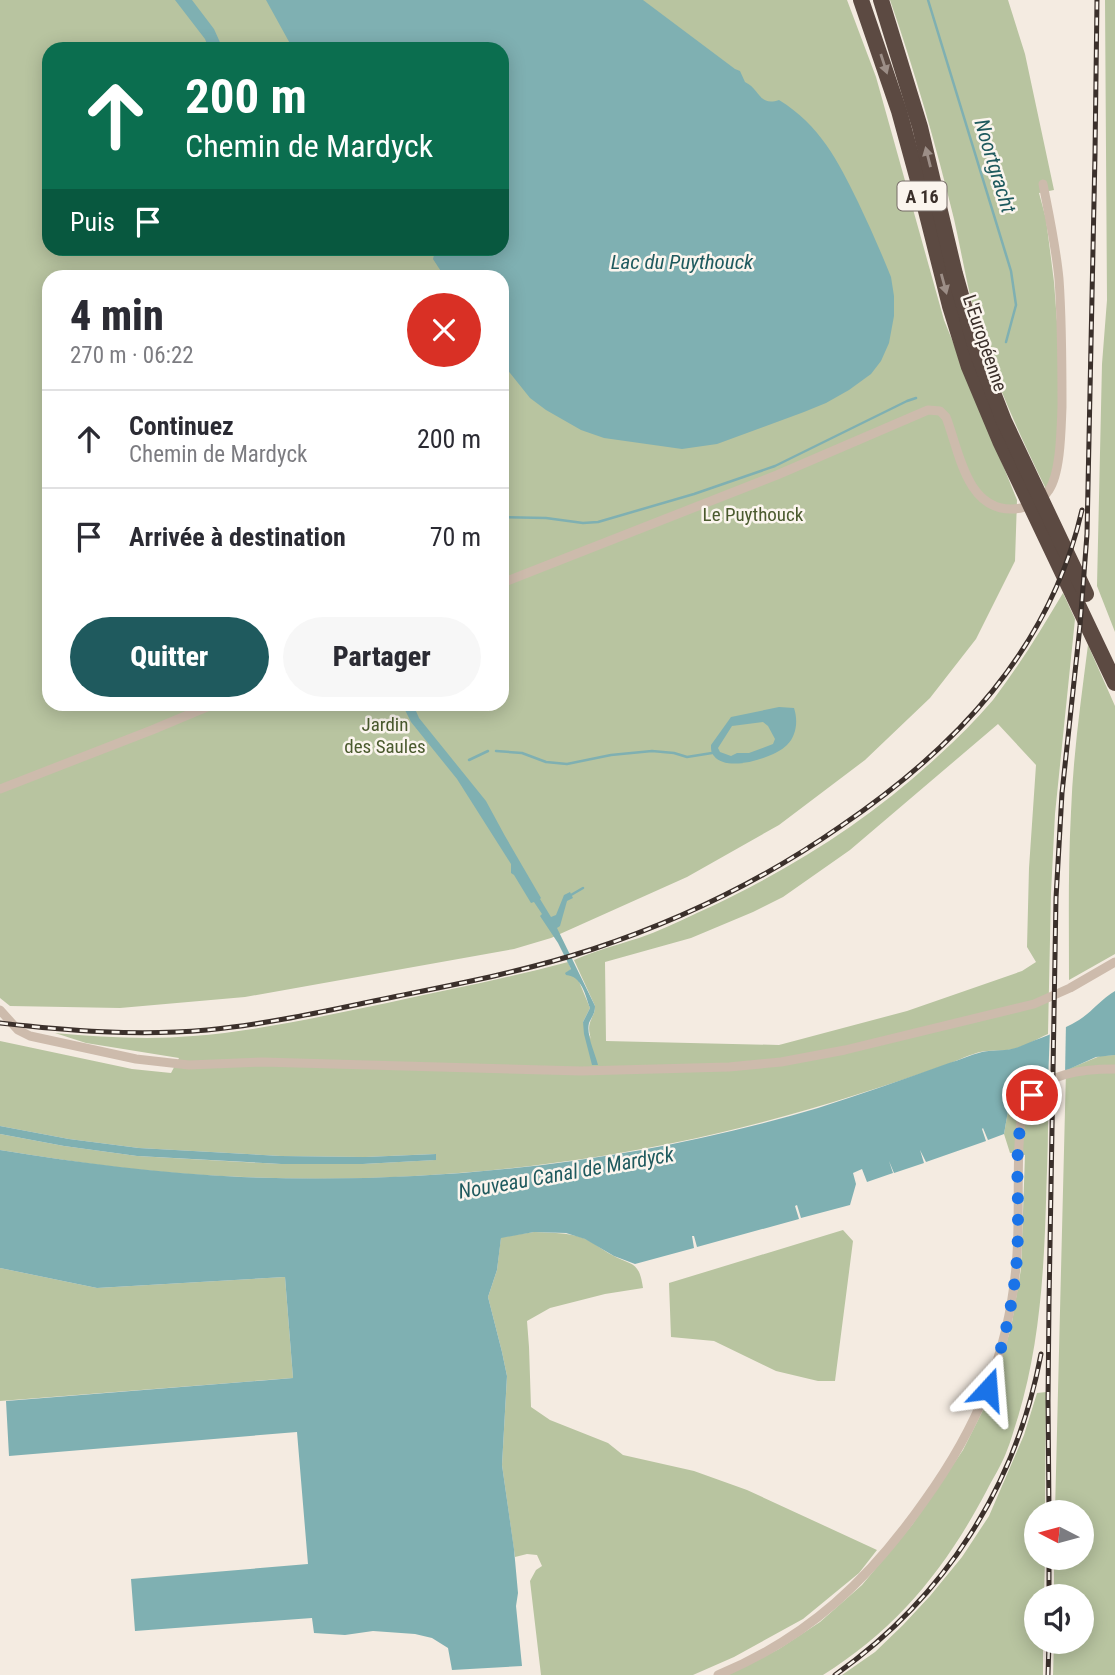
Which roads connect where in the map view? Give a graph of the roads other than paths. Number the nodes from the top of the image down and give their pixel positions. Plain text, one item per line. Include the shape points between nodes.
1 (861, 0) edge
2 (881, 0) edge
3 (1043, 184) dead end
4 (1017, 462) junction
5 (509, 580) edge
6 (1115, 657) edge
7 (1115, 683) edge
8 (197, 711) edge
9 (0, 789) edge
10 (1115, 962) edge
11 (0, 1010) edge
12 (1115, 1069) edge
13 (718, 1675) edge

1 -> 4 highway, L'Européenne / A 16 via 903,125 960,341 977,388
4 -> 2 highway, L'Européenne / A 16 via 971,331 924,142
3 - 5 street via 1059,277 1062,355 1061,429 1052,484 1045,494 1025,508 990,505 968,477 946,417 928,410
4 - 6 highway, L'Européenne / A 16
4 - 7 highway, L'Européenne / A 16
8 - 9 street
10 - 11 street via 1034,1003 860,1047 766,1064 667,1070 152,1062 23,1034
12 - 13 street via 1074,1072 1047,1083 1027,1103 1018,1170 1016,1266 1006,1329 988,1389 956,1454 903,1531 852,1589 783,1642

